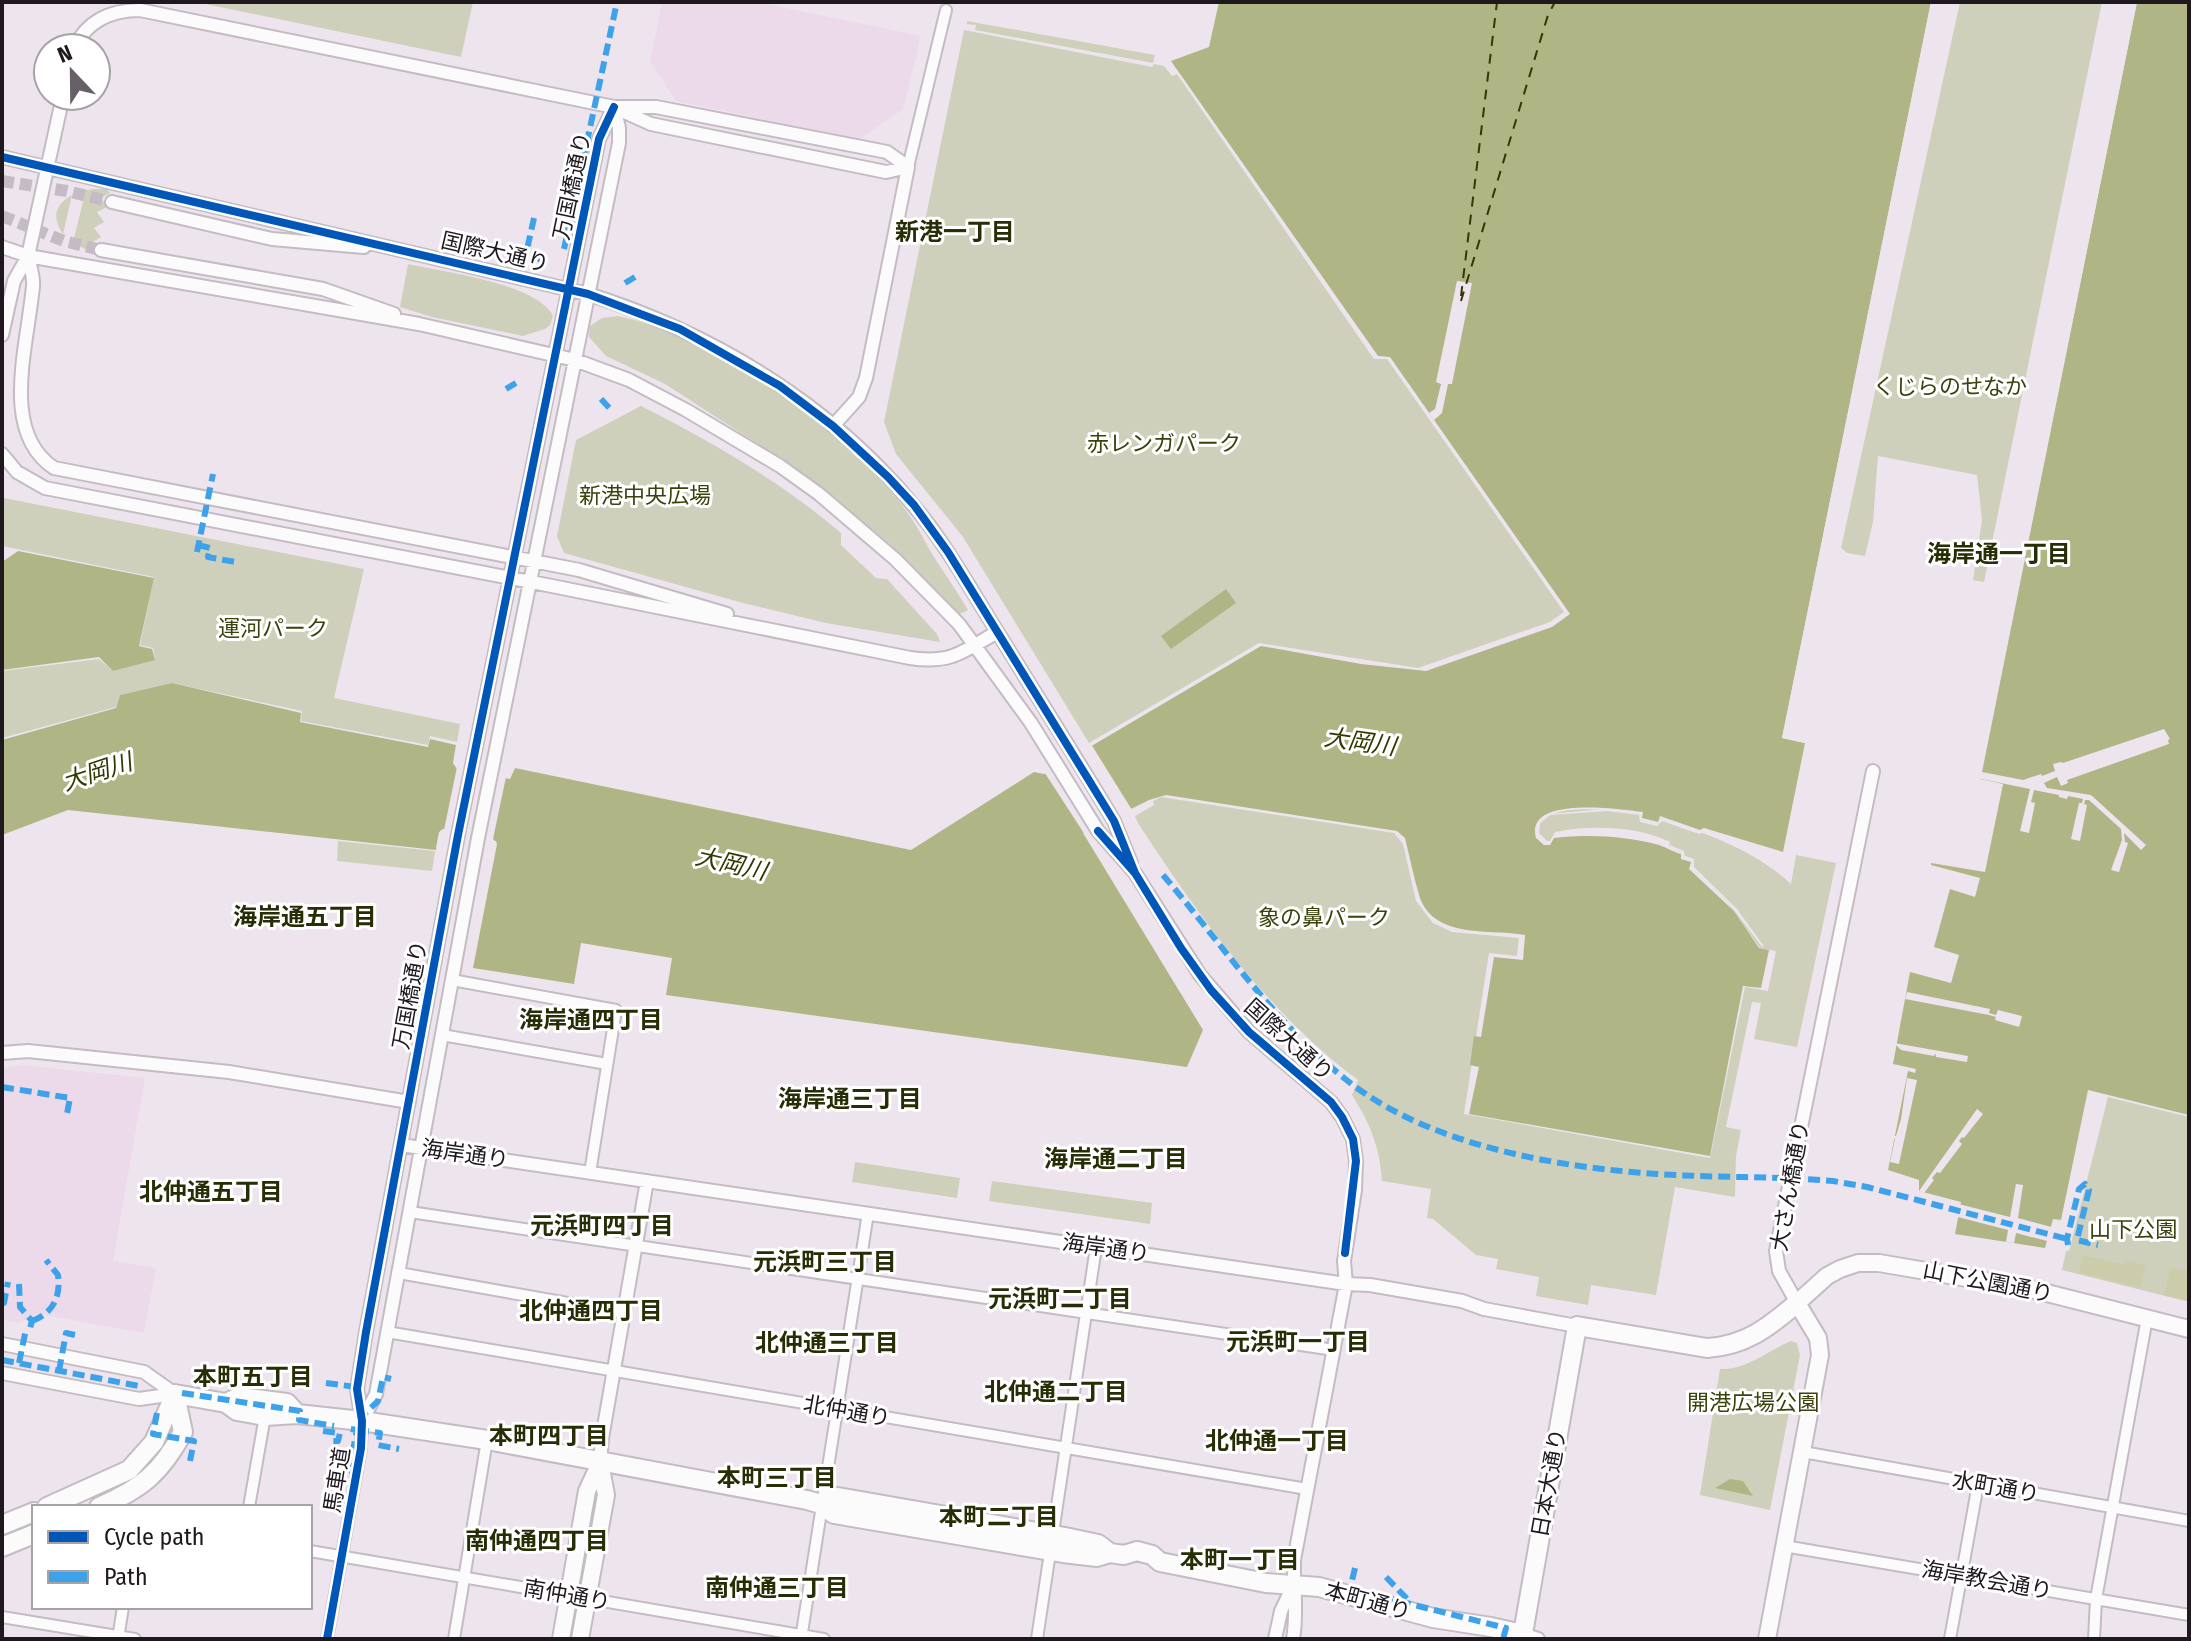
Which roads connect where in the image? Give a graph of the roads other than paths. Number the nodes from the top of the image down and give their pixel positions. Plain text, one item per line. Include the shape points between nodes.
1 (946, 10) dead end
2 (84, 32) edge
3 (614, 107) junction
4 (60, 112) edge
5 (2, 157) edge
6 (908, 167) junction
7 (48, 170) junction
8 (112, 202) tunnel mouth
9 (2, 247) edge
10 (101, 250) tunnel mouth
11 (409, 250) junction
12 (28, 256) junction
13 (568, 288) junction
14 (588, 294) junction
15 (419, 324) junction
16 (2, 335) edge
17 (554, 355) junction
18 (575, 360) junction
19 (833, 426) junction
20 (2, 454) edge
21 (514, 557) junction
22 (534, 561) junction
23 (510, 577) junction
24 (530, 581) junction
25 (997, 632) junction
26 (789, 634) junction
27 (975, 645) junction
28 (1873, 771) dead end
29 (1135, 873) junction
30 (452, 980) junction
31 (442, 1035) junction
32 (2, 1053) edge
33 (607, 1064) junction
34 (409, 1102) junction
35 (401, 1145) junction
36 (422, 1148) junction
37 (590, 1173) junction
38 (647, 1181) junction
39 (410, 1212) junction
40 (868, 1213) junction
41 (636, 1245) junction
42 (1096, 1247) junction
43 (399, 1273) junction
44 (857, 1279) junction
45 (1346, 1284) junction
46 (1797, 1303) junction
47 (1086, 1312) junction
48 (624, 1313) junction
49 (2147, 1318) junction
50 (1577, 1326) junction
51 (2189, 1329) edge
52 (387, 1332) junction
53 (2, 1344) edge
54 (1334, 1350) junction
55 (614, 1371) junction
56 (2, 1373) edge
57 (175, 1394) junction
58 (226, 1403) junction
59 (836, 1409) junction
60 (297, 1414) junction
61 (265, 1416) junction
62 (362, 1421) junction
63 (487, 1440) junction
64 (1066, 1447) junction
65 (1803, 1452) junction
66 (600, 1463) junction
67 (1978, 1484) junction
68 (1307, 1489) junction
69 (821, 1504) junction
70 (51, 1505) edge
71 (107, 1505) edge
72 (249, 1505) edge
73 (2113, 1507) junction
74 (32, 1513) edge
75 (2189, 1521) edge
76 (2, 1525) edge
77 (32, 1535) edge
78 (1052, 1543) junction
79 (1784, 1546) junction
80 (2, 1547) edge
81 (312, 1551) edge
82 (342, 1557) junction
83 (1963, 1576) junction
84 (464, 1578) junction
85 (1294, 1584) junction
86 (569, 1596) junction
87 (587, 1599) junction
88 (2096, 1599) junction
89 (123, 1609) edge
90 (2189, 1615) edge
91 (2, 1617) edge
92 (1433, 1618) junction
93 (802, 1637) edge
94 (1527, 1637) edge
95 (118, 1638) edge
96 (135, 1639) edge
97 (327, 1639) edge
98 (454, 1639) edge
99 (561, 1639) edge
100 (580, 1639) edge
101 (824, 1639) edge
102 (1037, 1639) edge
103 (1275, 1639) edge
104 (1293, 1639) edge
105 (1480, 1639) edge
106 (1767, 1639) edge
107 (1950, 1639) edge
108 (2094, 1639) edge

1 - 6 street
2 - 3 street via 124,10 140,10
3 - 6 street via 651,124 886,172
3 - 6 street via 656,107 887,152
3 - 13 street, 万国橋通り via 599,139
3 - 14 street, 万国橋通り via 619,143
4 - 7 street
5 - 7 street, 国際大通り
6 - 19 street via 866,378 859,397
7 - 11 street, 国際大通り
7 - 12 street
8 - 11 street via 272,239
9 - 12 street
10 - 15 street via 323,289
11 - 13 street, 国際大通り
12 - 15 street
12 - 16 street via 14,281
12 - 21 street via 34,284 9,407 17,438 41,462
13 - 14 street, 国際大通り
13 - 17 street, 万国橋通り
14 - 18 street, 万国橋通り
14 - 19 street, 国際大通り via 727,353
15 - 17 street
17 - 18 street
17 - 21 street, 万国橋通り
18 - 22 street, 万国橋通り
18 - 27 street via 629,380 780,466 895,559
19 - 25 street, 国際大通り via 914,505
20 - 23 street via 17,472 45,488
21 - 22 street
21 - 23 street, 万国橋通り
22 - 24 street, 万国橋通り
22 - 26 street via 615,580
23 - 24 street
23 - 34 street, 万国橋通り
24 - 26 street
24 - 30 street, 万国橋通り
25 - 27 street
25 - 29 street, 国際大通り via 1114,821
26 - 27 street via 934,661
27 - 29 street, 国際大通り via 1098,831
28 - 46 street, 大さん橋通り via 1776,1251 1779,1271
29 - 45 street, 国際大通り via 1211,990 1342,1117 1356,1161
30 - 31 street, 万国橋通り
30 - 33 street via 616,1010
31 - 33 street
31 - 36 street, 万国橋通り
32 - 34 street via 28,1051 229,1072
33 - 37 street
34 - 35 street, 万国橋通り
35 - 36 street, 海岸通り
35 - 62 street, 万国橋通り via 357,1389
36 - 37 street, 海岸通り
36 - 39 street, 万国橋通り
37 - 38 street, 海岸通り
38 - 40 street, 海岸通り
38 - 41 street
39 - 41 street
39 - 43 street, 万国橋通り
40 - 42 street, 海岸通り
40 - 44 street
41 - 44 street
41 - 48 street
42 - 45 street, 海岸通り
42 - 47 street
43 - 48 street
43 - 52 street, 万国橋通り
44 - 47 street
44 - 59 street
45 - 50 street, 海岸通り via 1447,1298
45 - 54 street, 国際大通り
46 - 49 main road, 山下公園通り via 1840,1269 1879,1263 2031,1289
46 - 50 highway, 海岸通り via 1764,1330 1725,1347
46 - 65 main road, 大さん橋通り via 1821,1350
47 - 54 street
47 - 64 street
48 - 55 street
49 - 51 main road, 山下公園通り
49 - 73 street
50 - 94 highway, 日本大通り
52 - 55 street, 北仲通り
52 - 62 street, 万国橋通り via 376,1394
53 - 57 street via 144,1372
54 - 68 street, 国際大通り
55 - 59 street, 北仲通り
55 - 66 street
56 - 57 street via 139,1399
57 - 58 highway, 本町通り
57 - 70 highway via 154,1442 129,1470
57 - 71 highway via 183,1432 159,1471 127,1500
58 - 60 highway, 本町通り via 239,1397 287,1403
58 - 61 highway, 本町通り via 237,1411
59 - 64 street, 北仲通り
59 - 69 street
60 - 61 highway, 本町通り
60 - 62 highway, 本町通り
61 - 72 street
62 - 63 highway, 本町通り
62 - 82 street, 馬車道
63 - 66 highway, 本町通り
63 - 84 street
64 - 68 street, 北仲通り
64 - 78 street
65 - 67 street, 水町通り
65 - 79 main road, 大さん橋通り
66 - 69 highway, 本町通り
66 - 86 main road via 587,1491
66 - 87 main road via 606,1495
67 - 73 street, 水町通り
67 - 83 street
68 - 85 street, 国際大通り
69 - 78 highway, 本町通り via 838,1497
69 - 93 street
73 - 75 street, 水町通り
73 - 88 street
74 - 76 highway
77 - 80 highway
78 - 85 highway, 本町通り via 1098,1544 1132,1564 1160,1562
78 - 102 street
79 - 83 street, 海岸教会通り
79 - 106 main road, 大さん橋通り
81 - 82 street, 南仲通り
82 - 84 street, 南仲通り
82 - 97 street, 馬車道
83 - 88 street, 海岸教会通り
83 - 107 street
84 - 86 street, 南仲通り
84 - 98 street
85 - 92 highway, 本町通り
85 - 103 street
85 - 104 street via 1298,1614
86 - 87 street, 南仲通り
86 - 99 main road
87 - 93 street, 南仲通り
87 - 100 main road
88 - 90 street, 海岸教会通り
88 - 108 street
89 - 95 street
91 - 95 street
92 - 94 highway, 本町通り
92 - 105 highway, 本町通り
93 - 101 street, 南仲通り
95 - 96 street

